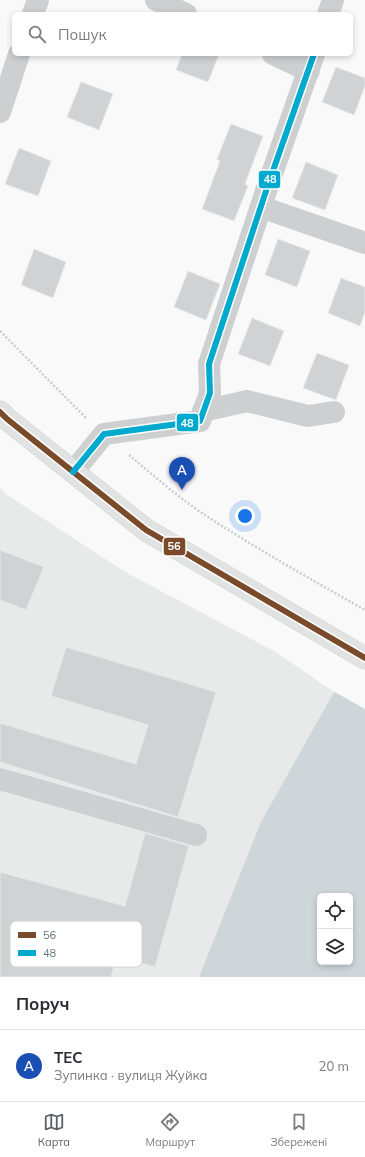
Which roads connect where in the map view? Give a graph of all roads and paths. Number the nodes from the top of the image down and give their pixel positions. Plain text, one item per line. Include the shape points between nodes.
1 (38, 0) edge
2 (156, 0) edge
3 (333, 0) edge
4 (34, 12) edge
5 (182, 12) edge
6 (329, 12) edge
7 (18, 56) edge
8 (282, 56) edge
9 (311, 62) edge
10 (0, 112) edge
11 (261, 207) junction
12 (365, 243) edge
13 (203, 411) junction
14 (0, 412) edge
15 (334, 412) dead end
16 (73, 472) junction
17 (256, 547) dead end
18 (365, 610) edge
19 (365, 658) edge
20 (0, 778) edge
21 (196, 835) dead end

1 - 4 street
2 - 5 street
3 - 6 street
7 - 10 street
8 - 9 street
9 - 11 street
11 - 12 street
11 - 13 street via 209,364 210,393
13 - 15 street via 247,401 308,416
13 - 16 street via 200,421 104,434
14 - 16 highway
16 - 19 highway via 146,530
17 - 18 path
20 - 21 street

